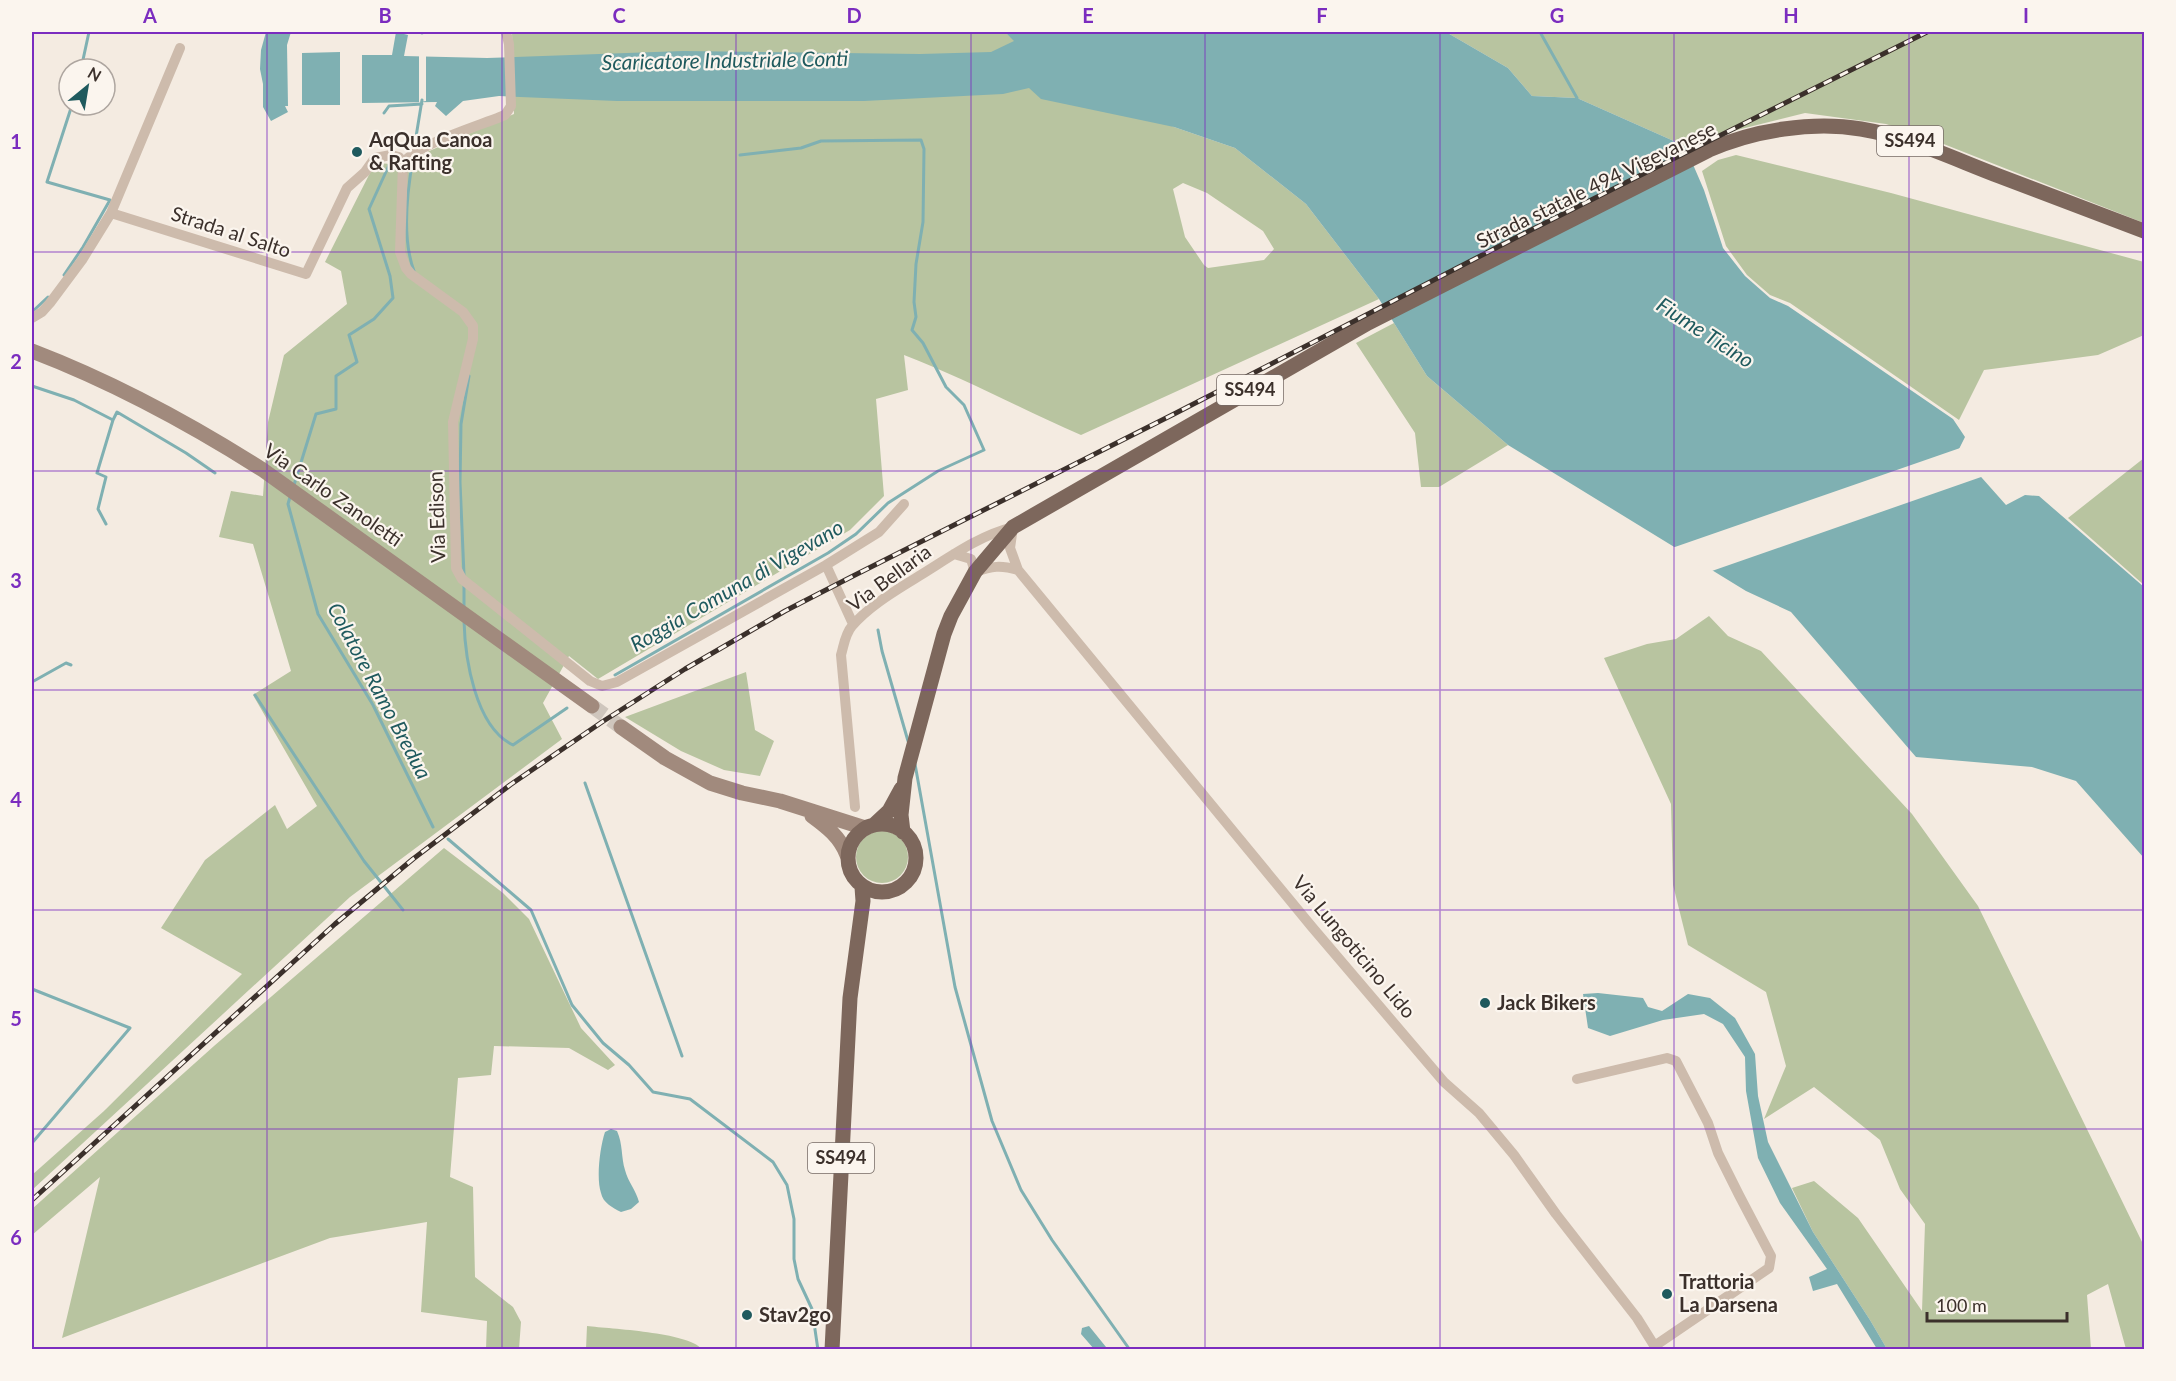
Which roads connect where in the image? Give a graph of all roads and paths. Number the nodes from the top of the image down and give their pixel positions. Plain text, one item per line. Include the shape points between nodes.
1 (506, 32) edge
2 (180, 48) dead end
3 (410, 157) junction
4 (111, 213) junction
5 (2145, 231) edge
6 (32, 318) edge
7 (32, 351) edge
8 (904, 504) dead end
9 (1013, 527) junction
10 (966, 546) junction
11 (954, 554) junction
12 (826, 565) junction
13 (979, 567) junction
14 (1018, 570) junction
15 (854, 624) junction
16 (592, 706) tunnel mouth
17 (621, 727) tunnel mouth
18 (905, 778) junction
19 (855, 807) dead end
20 (799, 808) junction
21 (870, 826) junction
22 (903, 832) junction
23 (847, 855) junction
24 (862, 887) junction
25 (888, 892) junction
26 (854, 967) junction
27 (1577, 1079) dead end
28 (1656, 1348) edge
29 (832, 1350) edge

1 - 3 street via 511,106 505,115
2 - 4 street
3 - 4 street, Strada al Salto via 375,158 350,183 306,274
3 - 12 street, Via Edison via 400,252 411,274 463,312 473,326 453,422 456,568 465,581 590,681 602,686 617,682
4 - 6 street via 50,303
5 - 9 main road, Strada statale 494 Vigevanese / SS494 via 1911,142 1860,129 1818,127 1741,138 1709,150 1368,323
7 - 16 main road, Via Carlo Zanoletti via 80,369 212,437
8 - 12 street, Via Edison via 879,532
9 - 10 street
9 - 13 main road, SS494
9 - 14 street via 1010,548
10 - 11 street
10 - 13 street via 983,556
11 - 13 street, Via Bellaria via 971,559
11 - 15 street, Via Bellaria via 890,595
12 - 15 street
13 - 14 street
13 - 18 main road, SS494 via 944,634
14 - 28 street, Via Lungoticino Lido via 1444,1082 1479,1113 1514,1155
15 - 19 street, Via Bellaria via 841,655
17 - 20 main road via 710,783
18 - 21 main road, SS494 via 889,811
18 - 22 main road, SS494
20 - 21 main road
20 - 23 main road via 834,833
21 - 22 main road via 895,827
21 - 23 main road, SS494 via 853,840
22 - 25 main road, SS494 via 915,850 915,867 905,883
23 - 24 main road via 850,873
24 - 25 main road
24 - 26 main road, SS494
25 - 26 main road, SS494 via 871,912
26 - 29 main road, SS494
27 - 28 street via 1667,1058 1676,1062 1771,1256 1768,1268

